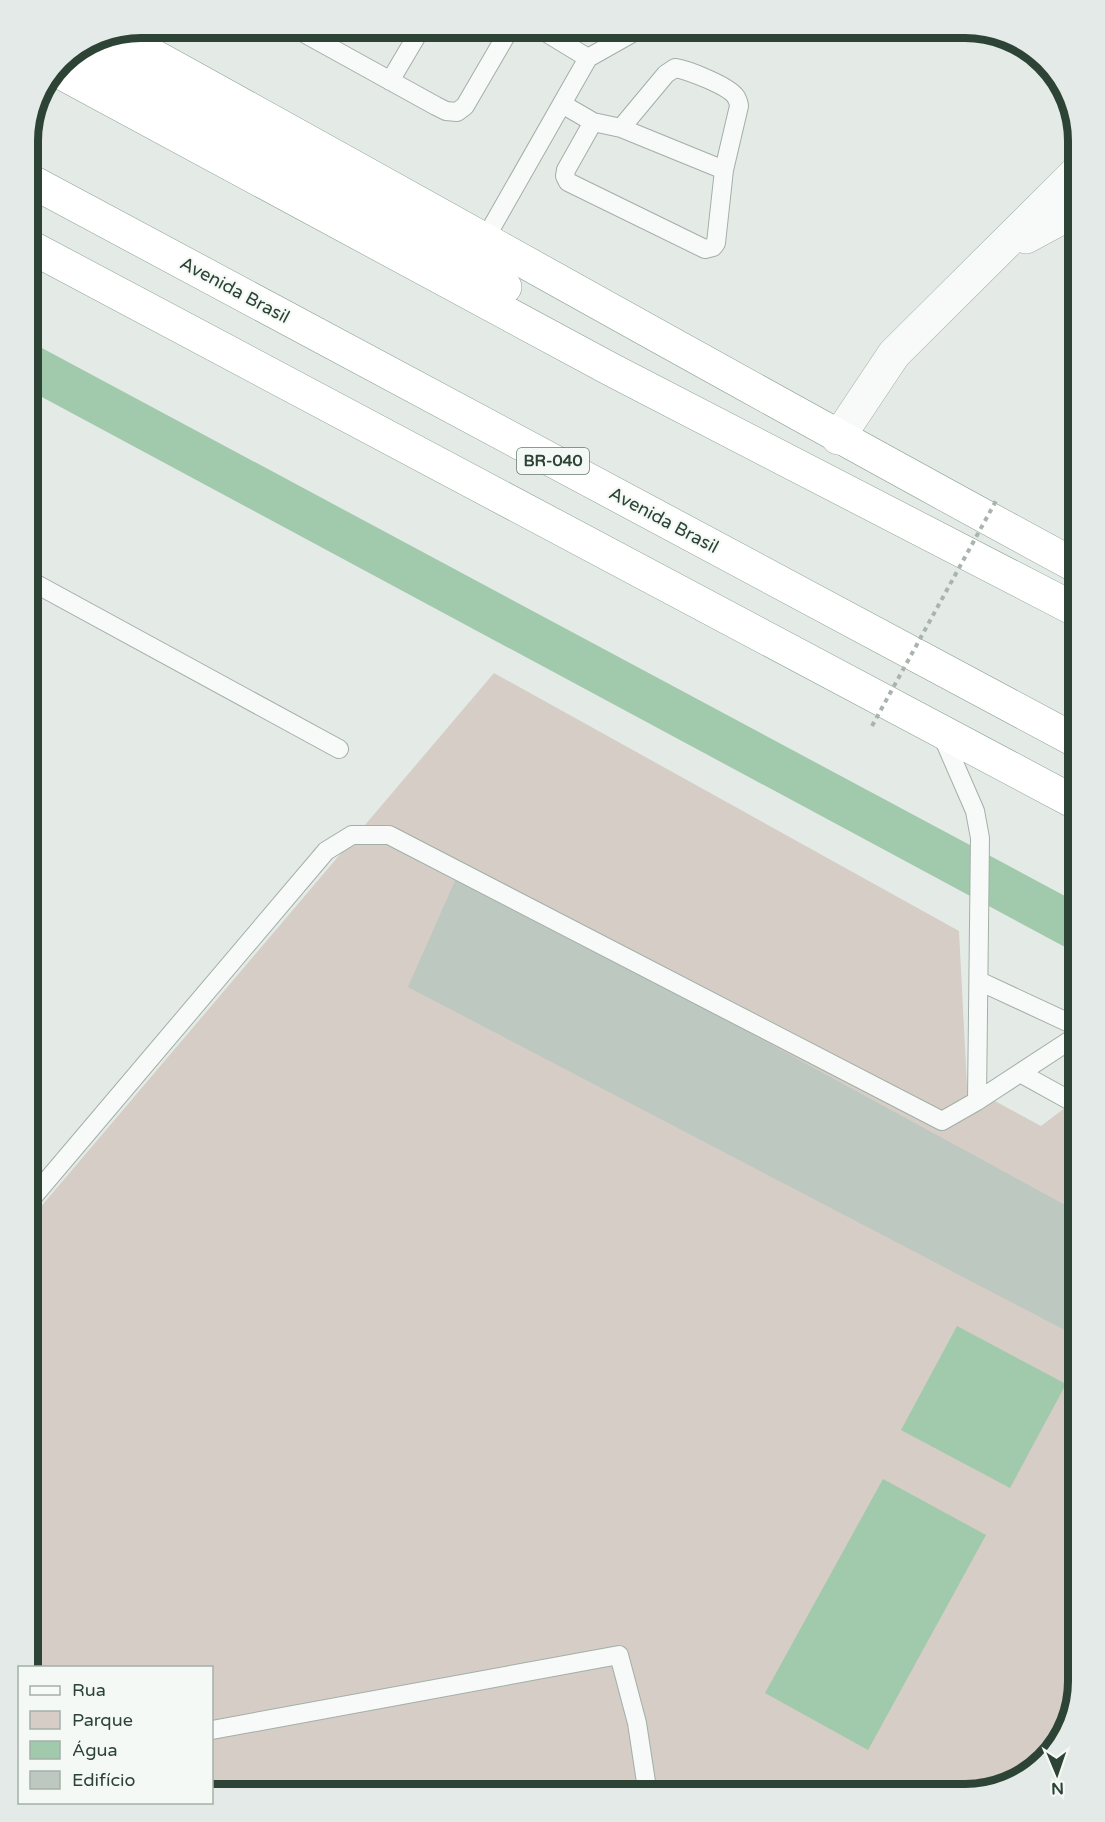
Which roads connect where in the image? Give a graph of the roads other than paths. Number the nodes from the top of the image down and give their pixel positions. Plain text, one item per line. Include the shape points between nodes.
1 (330, 38) edge
2 (415, 38) edge
3 (504, 38) edge
4 (555, 38) edge
5 (623, 38) edge
6 (123, 39) edge
7 (90, 51) edge
8 (588, 58) junction
9 (63, 74) edge
10 (390, 81) junction
11 (562, 104) junction
12 (593, 122) junction
13 (621, 128) junction
14 (724, 170) junction
15 (1068, 181) edge
16 (38, 185) edge
17 (1068, 214) edge
18 (485, 238) junction
19 (38, 251) edge
20 (996, 253) junction
21 (612, 370) junction
22 (838, 438) junction
23 (1068, 562) edge
24 (38, 585) edge
25 (1068, 606) edge
26 (940, 730) junction
27 (1068, 737) edge
28 (339, 750) dead end
29 (1068, 799) edge
30 (979, 981) junction
31 (1068, 1021) edge
32 (1068, 1042) edge
33 (1020, 1073) junction
34 (1068, 1100) edge
35 (977, 1101) junction
36 (38, 1191) edge
37 (213, 1730) edge
38 (646, 1784) edge

1 - 10 lane
2 - 10 lane
3 - 10 lane via 465,106 457,112 446,111
4 - 8 lane
5 - 8 lane
6 - 18 highway
7 - 21 highway via 540,307 584,336
8 - 11 lane
9 - 21 highway
11 - 12 lane
11 - 18 lane
12 - 13 lane
12 - 14 lane via 566,170 568,182 705,249 716,243
13 - 14 lane
13 - 14 lane via 666,74 675,68 685,70 731,91 737,98 739,106
15 - 20 street
16 - 27 highway, Avenida Brasil / BR-040
17 - 20 street
18 - 22 highway
19 - 26 highway
20 - 22 street via 894,354
21 - 25 highway
22 - 23 highway
24 - 28 lane
26 - 29 highway
26 - 30 lane via 975,811 980,838
30 - 31 lane
30 - 35 lane
32 - 33 lane
33 - 34 lane
33 - 35 lane
35 - 36 lane via 942,1121 389,835 352,835 326,851
37 - 38 lane via 619,1655 637,1723

